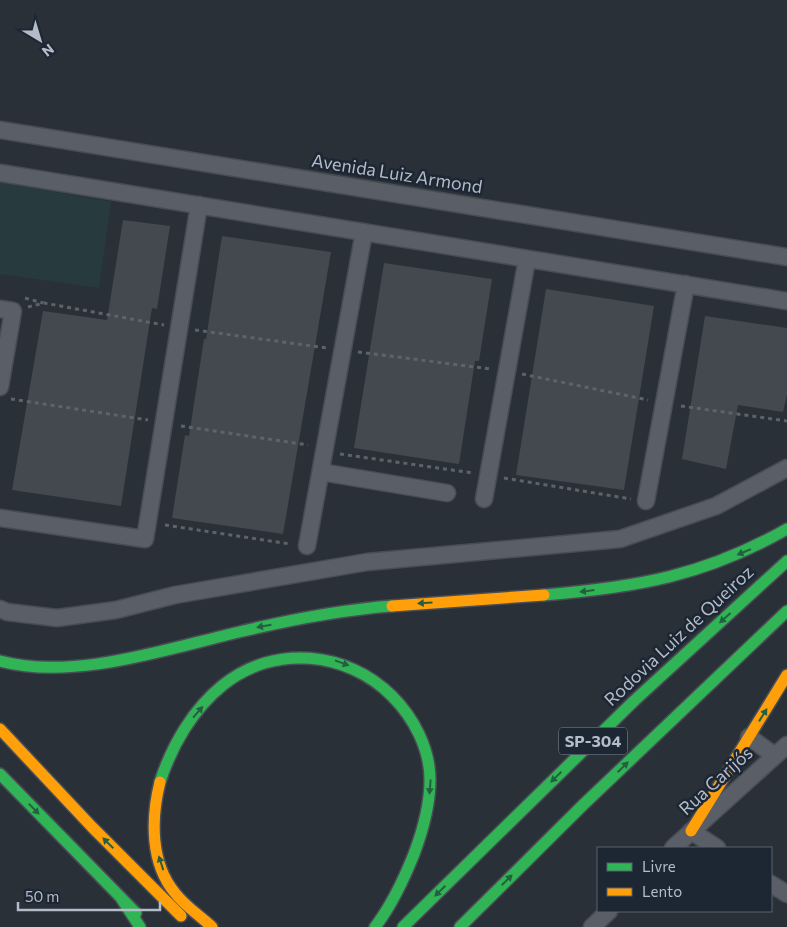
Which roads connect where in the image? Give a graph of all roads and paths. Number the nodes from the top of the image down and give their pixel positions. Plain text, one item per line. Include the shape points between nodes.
1 (0, 130) edge
2 (0, 173) edge
3 (199, 205) junction
4 (364, 232) junction
5 (787, 258) edge
6 (527, 259) junction
7 (686, 284) junction
8 (787, 301) edge
9 (6, 310) edge
10 (180, 328) junction
11 (343, 350) junction
12 (507, 371) junction
13 (5, 393) edge
14 (664, 403) junction
15 (787, 421) edge
16 (164, 423) junction
17 (325, 447) junction
18 (787, 468) edge
19 (321, 472) junction
20 (489, 475) junction
21 (447, 493) dead end
22 (484, 499) dead end
23 (646, 501) joint
24 (0, 518) edge
25 (147, 522) junction
26 (787, 529) edge
27 (307, 546) joint
28 (787, 561) edge
29 (0, 609) edge
30 (787, 611) edge
31 (0, 661) edge
32 (787, 675) edge
33 (0, 729) edge
34 (749, 737) junction
35 (781, 750) edge
36 (0, 774) edge
37 (691, 831) junction
38 (674, 847) edge
39 (715, 847) edge
40 (772, 885) edge
41 (787, 894) edge
42 (121, 898) junction
43 (607, 912) edge
44 (140, 927) edge
45 (150, 927) edge
46 (192, 927) edge
47 (212, 927) edge
48 (375, 927) edge
49 (403, 927) edge
50 (460, 927) edge
51 (592, 927) edge

1 - 5 street, Avenida Luiz Armond
2 - 3 street
3 - 4 street
3 - 10 street
4 - 6 street
4 - 11 street
6 - 7 street
6 - 12 street
7 - 8 street
7 - 14 street
9 - 10 path via 44,303
9 - 13 street
10 - 11 path
10 - 16 street
11 - 12 path
11 - 17 street
12 - 14 path
12 - 20 street
13 - 16 path
14 - 15 path
14 - 23 street
16 - 17 path
16 - 25 street
17 - 19 street
17 - 20 path via 344,456
18 - 29 street via 716,506 620,539 367,562 175,595 116,610 57,618
19 - 21 street
19 - 27 street
20 - 22 street
20 - 23 path
24 - 25 street via 144,539
25 - 27 path
26 -> 31 main road via 716,564 648,582 582,592 344,611 234,631 176,648 99,663 50,666
28 -> 49 main road, Rodovia Luiz de Queiroz / SP-304 via 635,700
50 -> 30 main road, SP-304
34 -> 32 main road
46 -> 33 main road
34 - 35 street
34 - 37 main road
35 - 37 street, Rua Carijós
36 -> 42 main road
37 - 38 street, Rua Carijós
37 - 39 street
40 - 41 street
42 - 44 main road
42 - 45 main road
43 - 51 street
47 -> 48 main road via 171,888 160,861 154,807 162,777 189,722 236,676 260,664 309,657 335,660 363,671 388,691 409,716 424,748 430,779 428,811 402,881

